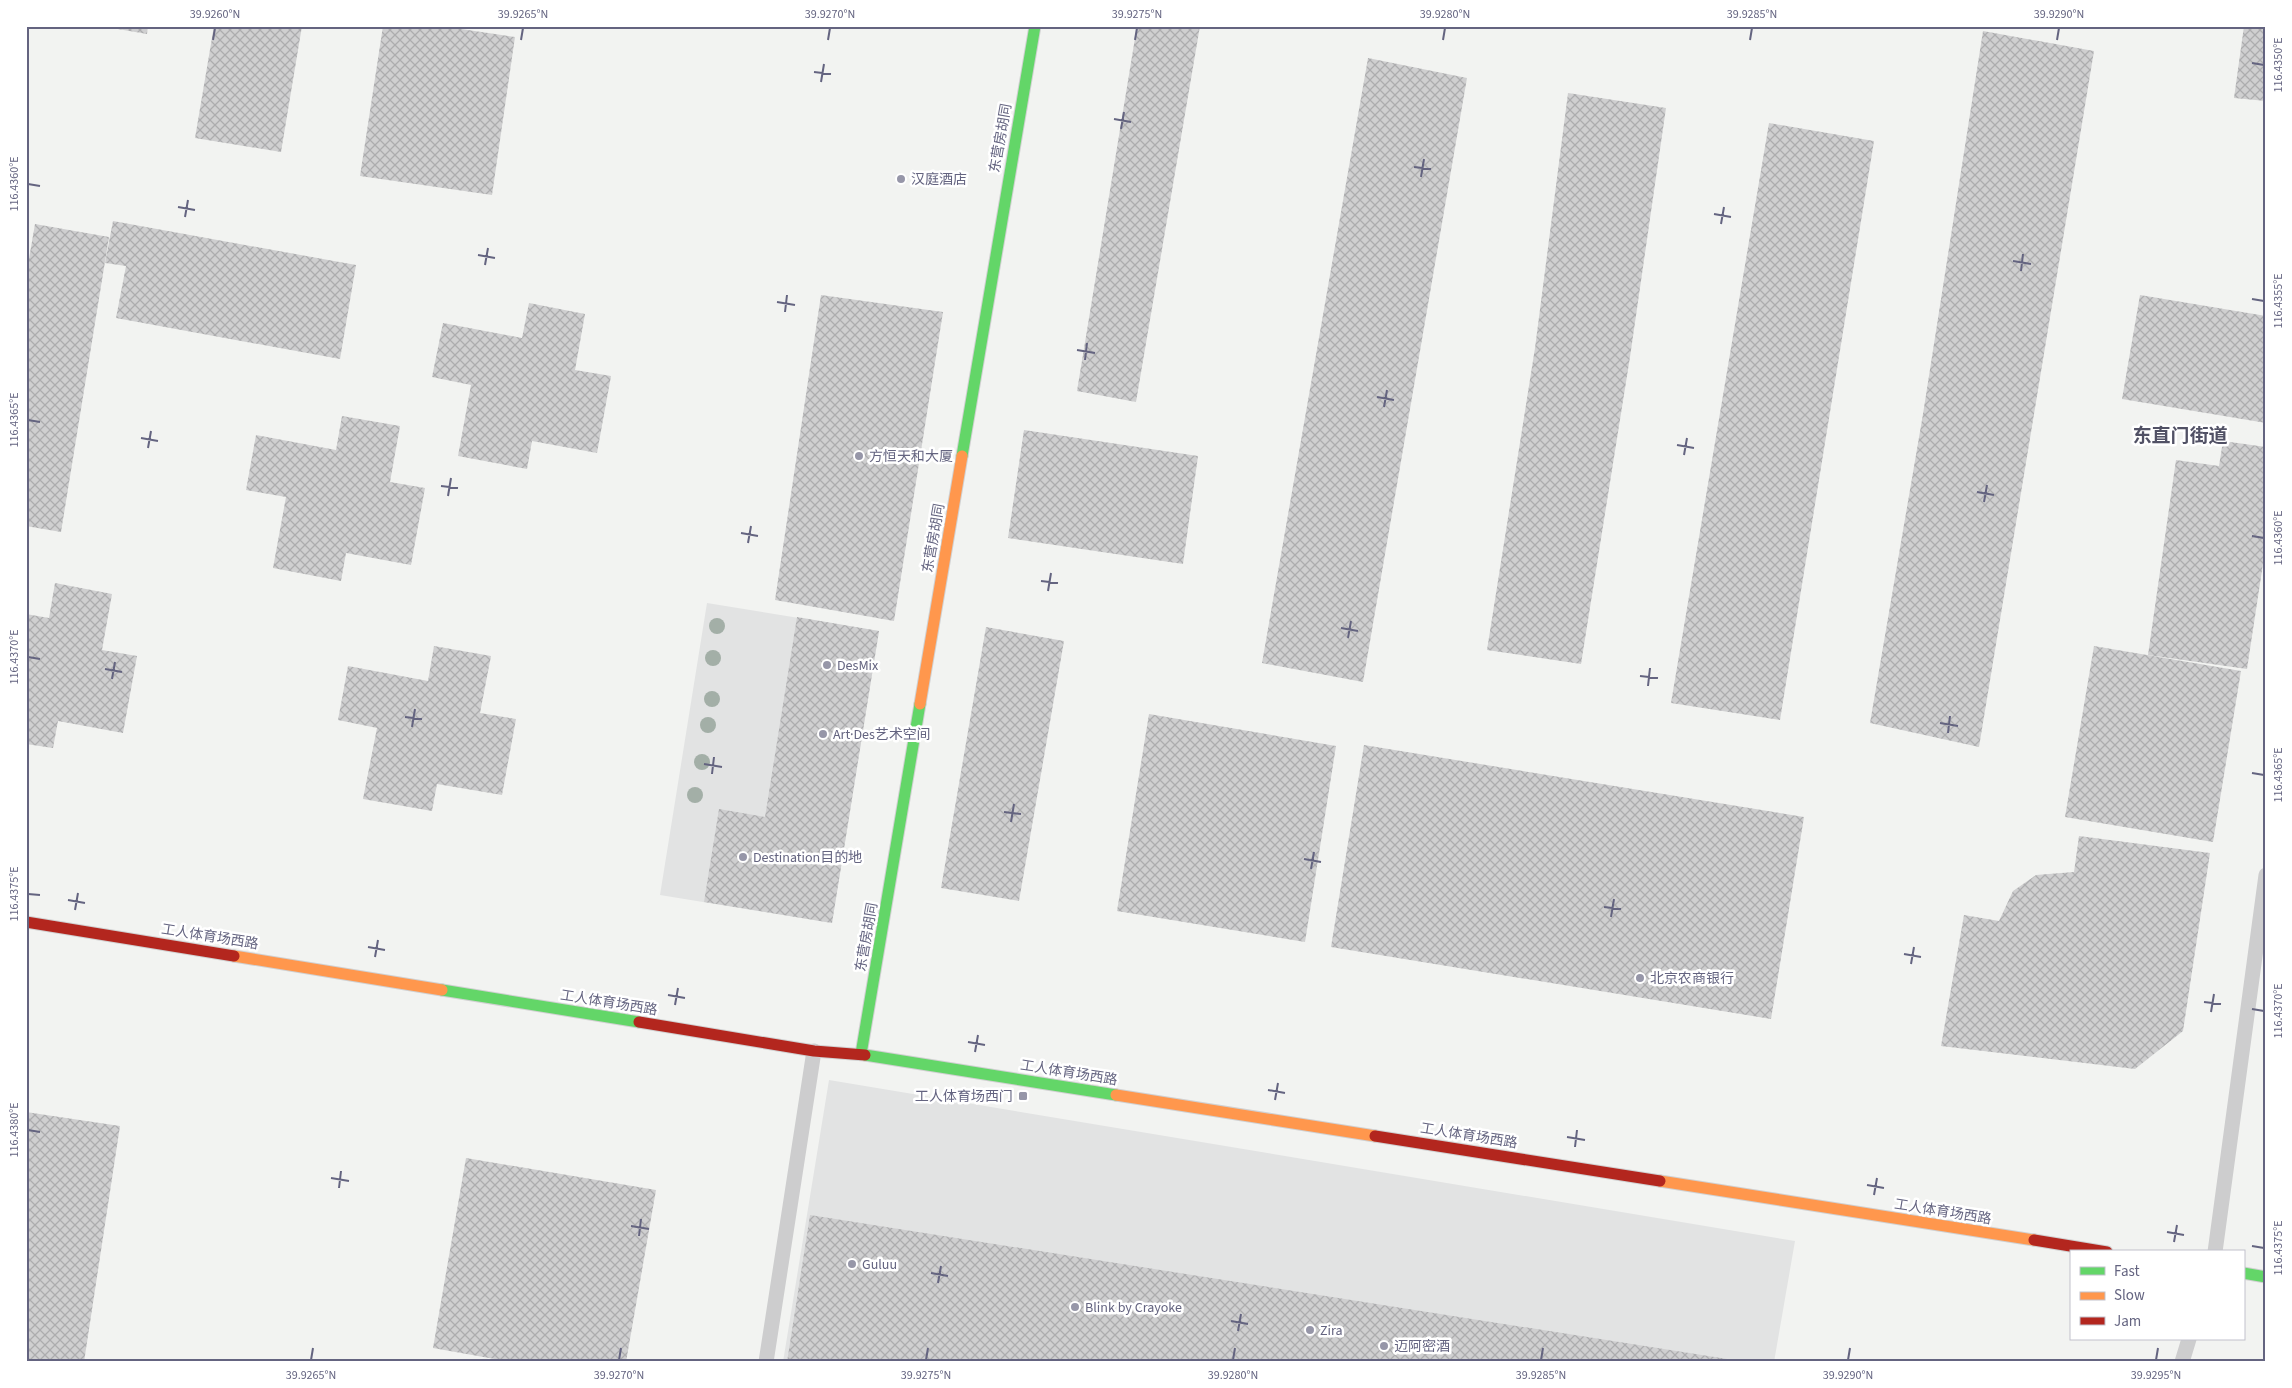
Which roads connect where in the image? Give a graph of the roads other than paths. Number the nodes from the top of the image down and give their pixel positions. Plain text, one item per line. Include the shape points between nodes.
1 (1034, 26) edge
2 (2266, 875) edge
3 (26, 922) edge
4 (814, 1051) junction
5 (862, 1054) junction
6 (2094, 1250) edge
7 (2215, 1250) edge
8 (2244, 1273) edge
9 (2266, 1277) edge
10 (2189, 1340) edge
11 (766, 1362) edge
12 (2182, 1362) edge

1 - 5 street, 东营房胡同
2 - 7 lane
3 - 4 street, 工人体育场西路
4 - 5 street, 工人体育场西路
4 - 11 lane
5 - 6 street, 工人体育场西路
8 - 9 street
10 - 12 lane

